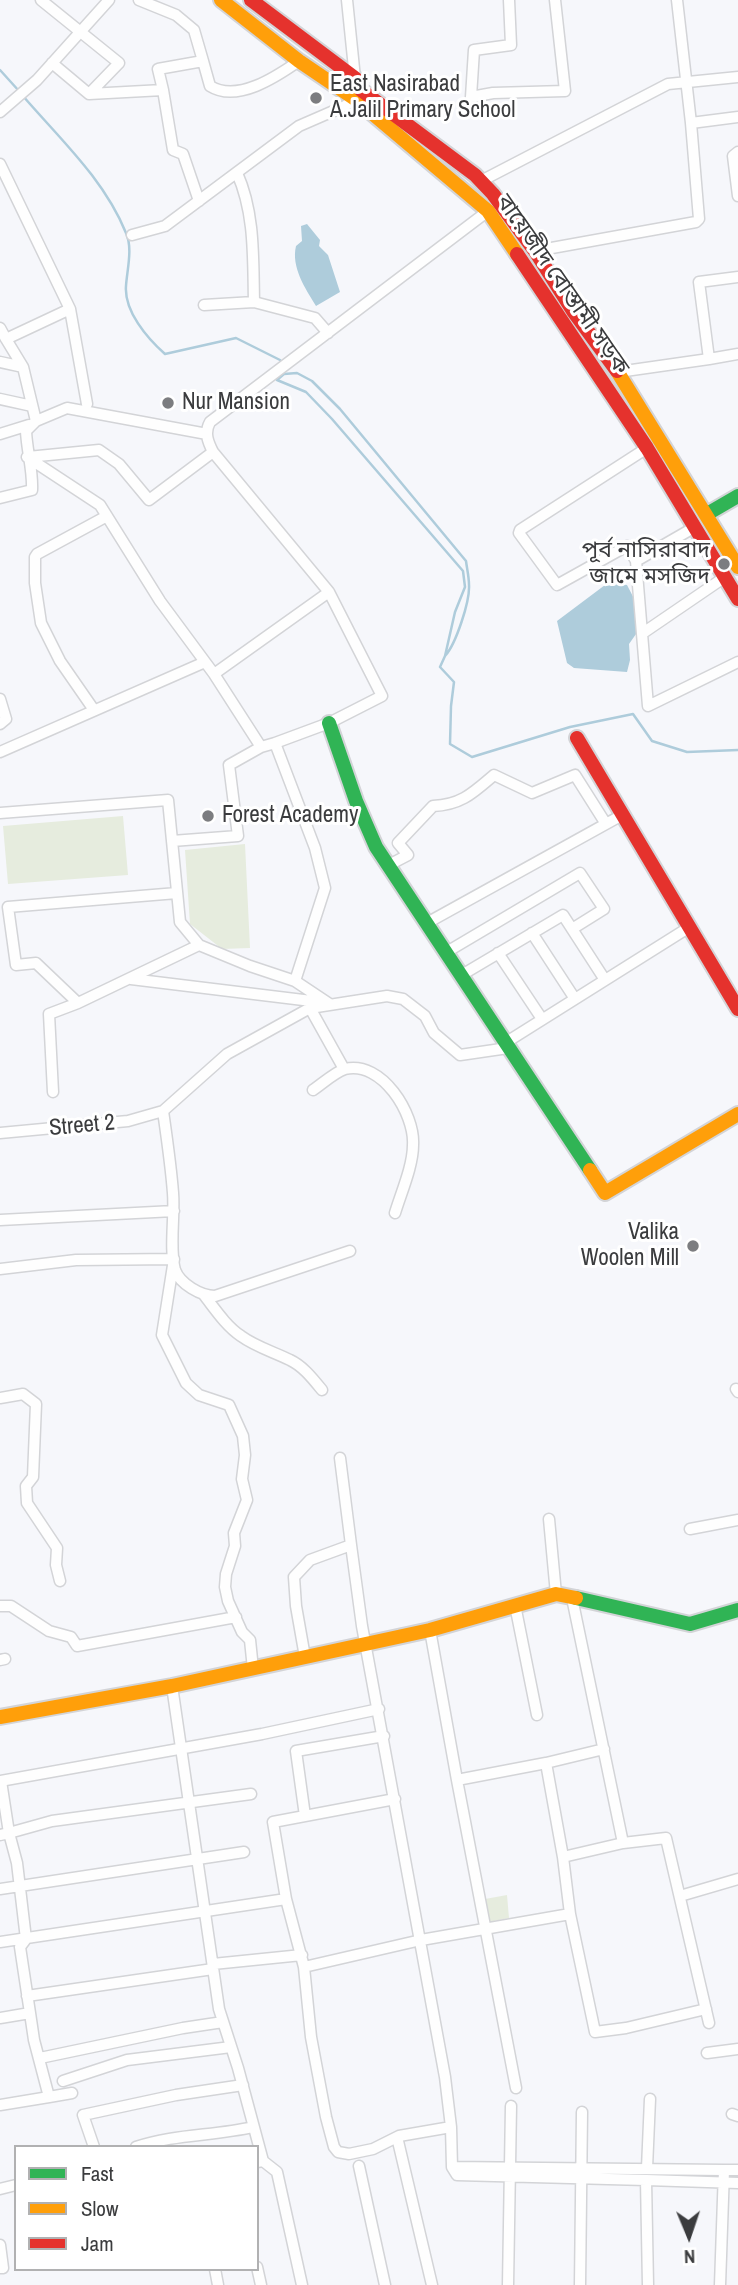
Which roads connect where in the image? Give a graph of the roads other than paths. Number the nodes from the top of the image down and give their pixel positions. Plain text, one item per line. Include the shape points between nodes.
1 (41, 0) edge
2 (109, 0) edge
3 (139, 0) edge
4 (221, 0) edge
5 (230, 0) edge
6 (347, 0) edge
7 (509, 0) edge
8 (555, 0) edge
9 (677, 0) edge
10 (245, 4) edge
11 (80, 32) junction
12 (203, 61) junction
13 (299, 61) junction
14 (52, 63) junction
15 (738, 77) edge
16 (687, 82) junction
17 (342, 89) junction
18 (357, 89) junction
19 (163, 90) junction
20 (89, 94) junction
21 (3, 109) edge
22 (738, 117) edge
23 (691, 123) junction
24 (738, 152) edge
25 (0, 164) edge
26 (237, 173) junction
27 (481, 181) junction
28 (738, 196) edge
29 (199, 201) junction
30 (488, 211) junction
31 (132, 235) dead end
32 (535, 251) junction
33 (738, 277) edge
34 (254, 302) junction
35 (204, 305) dead end
36 (71, 309) junction
37 (0, 328) edge
38 (328, 333) junction
39 (6, 339) junction
40 (738, 354) edge
41 (709, 359) junction
42 (0, 362) edge
43 (23, 367) junction
44 (618, 372) junction
45 (0, 399) edge
46 (88, 404) dead end
47 (32, 406) junction
48 (33, 423) junction
49 (0, 434) edge
50 (207, 434) junction
51 (647, 448) junction
52 (213, 452) junction
53 (27, 457) junction
54 (738, 495) edge
55 (0, 498) edge
56 (707, 514) junction
57 (107, 516) junction
58 (695, 527) junction
59 (636, 561) junction
60 (738, 567) edge
61 (725, 577) junction
62 (329, 592) junction
63 (738, 599) edge
64 (643, 633) junction
65 (205, 662) junction
66 (738, 662) edge
67 (214, 674) junction
68 (0, 699) edge
69 (94, 710) junction
70 (329, 723) junction
71 (0, 724) edge
72 (577, 738) dead end
73 (275, 743) junction
74 (261, 747) junction
75 (0, 752) edge
76 (0, 813) edge
77 (622, 815) junction
78 (606, 824) junction
79 (172, 841) junction
80 (387, 866) junction
81 (177, 893) junction
82 (4, 910) edge
83 (425, 924) junction
84 (688, 928) junction
85 (572, 929) junction
86 (532, 933) junction
87 (199, 945) junction
88 (444, 953) junction
89 (498, 953) junction
90 (460, 976) junction
91 (131, 979) junction
92 (605, 980) junction
93 (295, 981) junction
94 (575, 999) junction
95 (78, 1003) junction
96 (310, 1008) junction
97 (738, 1009) edge
98 (542, 1019) junction
99 (506, 1045) junction
100 (344, 1069) junction
101 (313, 1090) dead end
102 (53, 1092) dead end
103 (163, 1111) junction
104 (738, 1114) edge
105 (0, 1133) edge
106 (174, 1211) junction
107 (395, 1213) dead end
108 (0, 1220) edge
109 (350, 1251) dead end
110 (174, 1259) junction
111 (0, 1269) edge
112 (204, 1295) junction
113 (322, 1390) dead end
114 (0, 1398) edge
115 (340, 1458) dead end
116 (549, 1519) dead end
117 (738, 1520) edge
118 (691, 1529) dead end
119 (351, 1545) junction
120 (60, 1581) dead end
121 (556, 1594) junction
122 (572, 1598) junction
123 (515, 1605) junction
124 (0, 1606) edge
125 (738, 1610) edge
126 (236, 1617) junction
127 (430, 1630) junction
128 (367, 1644) junction
129 (305, 1657) junction
130 (253, 1669) junction
131 (172, 1686) junction
132 (379, 1709) junction
133 (537, 1715) dead end
134 (0, 1717) edge
135 (384, 1736) junction
136 (182, 1749) junction
137 (604, 1749) junction
138 (545, 1763) junction
139 (457, 1780) junction
140 (0, 1781) edge
141 (251, 1794) dead end
142 (395, 1798) junction
143 (190, 1803) junction
144 (305, 1816) junction
145 (5, 1834) edge
146 (623, 1843) junction
147 (244, 1852) dead end
148 (563, 1857) junction
149 (198, 1859) junction
150 (738, 1879) edge
151 (20, 1885) junction
152 (0, 1889) edge
153 (680, 1896) junction
154 (286, 1899) junction
155 (206, 1910) junction
156 (570, 1913) junction
157 (484, 1929) junction
158 (26, 1939) junction
159 (421, 1940) junction
160 (0, 1942) edge
161 (302, 1955) junction
162 (213, 1966) junction
163 (304, 1968) junction
164 (27, 1996) junction
165 (706, 2009) junction
166 (30, 2013) junction
167 (0, 2018) edge
168 (223, 2022) junction
169 (709, 2023) dead end
170 (231, 2047) junction
171 (738, 2049) edge
172 (707, 2053) dead end
173 (40, 2058) junction
174 (63, 2081) dead end
175 (243, 2085) junction
176 (516, 2088) dead end
177 (72, 2093) dead end
178 (49, 2097) junction
179 (650, 2099) dead end
180 (0, 2105) edge
181 (511, 2106) dead end
182 (582, 2112) dead end
183 (253, 2127) junction
184 (451, 2127) junction
185 (397, 2137) junction
186 (93, 2145) edge
187 (142, 2145) edge
188 (257, 2145) edge
189 (260, 2162) edge
190 (359, 2166) dead end
191 (647, 2168) junction
192 (724, 2170) junction
193 (738, 2170) edge
194 (509, 2171) junction
195 (582, 2172) junction
196 (646, 2180) junction
197 (724, 2183) junction
198 (738, 2183) edge
199 (0, 2245) edge
200 (0, 2268) edge
201 (429, 2284) edge
202 (302, 2285) edge
203 (385, 2285) edge
204 (508, 2285) edge
205 (580, 2285) edge
206 (648, 2285) edge
207 (720, 2285) edge

1 - 11 street
2 - 11 street
3 - 12 street via 176,15 194,30
4 - 13 street, বায়েজীদ বোস্তামী সড়ক
5 - 10 street
6 - 18 street
7 - 8 street via 511,45 474,50 471,97 565,92
9 - 16 street
10 - 17 street
10 - 18 street, বায়েজীদ বোস্তামী সড়ক
11 - 14 street
11 - 20 street via 119,63
12 - 13 street via 210,86 219,92 274,78
12 - 19 street via 158,69
13 - 17 street, বায়েজীদ বোস্তামী সড়ক
14 - 20 street
14 - 21 street
15 - 16 street
16 - 23 street
16 - 27 street via 668,84
17 - 18 street, বায়েজীদ বোস্তামী সড়ক
18 - 26 street via 345,106 299,126
18 - 27 street, বায়েজীদ বোস্তামী সড়ক
18 - 30 street, বায়েজীদ বোস্তামী সড়ক
19 - 20 street
19 - 29 street via 173,150 183,155
22 - 23 street
23 - 32 street via 696,222
24 - 28 street via 733,156
25 - 36 street
26 - 29 street
26 - 34 street via 249,215
27 - 32 street, বায়েজীদ বোস্তামী সড়ক
29 - 31 street via 165,226
30 - 38 street
30 - 51 street, বায়েজীদ বোস্তামী সড়ক
32 - 44 street, বায়েজীদ বোস্তামী সড়ক
33 - 41 street via 699,282
34 - 35 street
34 - 38 street via 315,318
36 - 39 street
36 - 46 street
37 - 39 street
38 - 50 street via 210,422
39 - 43 street
40 - 41 street
41 - 44 street
42 - 43 street
43 - 47 street
44 - 56 street, বায়েজীদ বোস্তামী সড়ক
45 - 47 street
47 - 48 street
48 - 49 street
48 - 50 street via 67,408
48 - 53 street via 26,431
50 - 52 street
51 - 58 street, বায়েজীদ বোস্তামী সড়ক
51 - 59 street via 519,531 557,586 627,546
52 - 53 street via 149,500 119,464 99,450
52 - 62 street
53 - 55 street via 33,472 32,490
53 - 57 street via 100,505
54 - 56 street
56 - 60 street, বায়েজীদ বোস্তামী সড়ক
57 - 65 street
57 - 69 street via 35,557 41,623 60,661
58 - 59 street
58 - 61 street, বায়েজীদ বোস্তামী সড়ক
59 - 64 street
61 - 63 street, বায়েজীদ বোস্তামী সড়ক
61 - 64 street
62 - 67 street
62 - 70 street via 383,696
64 - 66 street via 648,706
65 - 67 street
65 - 69 street
67 - 74 street
68 - 71 street via 6,722
69 - 75 street
70 - 73 street
70 - 80 street via 360,815
72 - 77 street
73 - 74 street
73 - 93 street via 315,848 325,888
74 - 79 street via 229,765 238,836
76 - 79 street via 168,800
77 - 78 street
77 - 84 street
78 - 80 street via 575,775 532,793 494,775 470,796 433,806 398,843 408,855
78 - 83 street
79 - 81 street
80 - 83 street
81 - 82 street
81 - 87 street via 180,922
82 - 95 street via 16,965 37,963
83 - 88 street
84 - 92 street
84 - 97 street
85 - 86 street via 563,915
85 - 88 street via 604,909 580,873
85 - 92 street
86 - 89 street
86 - 94 street
87 - 91 street
87 - 93 street
88 - 90 street
89 - 90 street
89 - 98 street
90 - 99 street
91 - 93 street via 328,1003
91 - 95 street
92 - 94 street
94 - 98 street
95 - 102 street via 49,1014
96 - 99 street via 387,996 403,999 460,1055
96 - 100 street
96 - 103 street via 227,1054
98 - 99 street
99 - 104 street via 605,1192
100 - 101 street
100 - 107 street via 374,1074 401,1102 414,1144
103 - 105 street, Street 2 via 128,1121
103 - 106 street
106 - 108 street
106 - 110 street
109 - 112 street via 215,1296
110 - 111 street via 76,1260
110 - 112 street via 180,1280
110 - 126 street via 162,1335 186,1382 199,1395 229,1405 243,1436 242,1479 247,1500 234,1532 225,1587
112 - 113 street via 241,1336 292,1360
114 - 120 street via 23,1394 36,1404 35,1458 33,1477 26,1486 27,1503 57,1548
115 - 119 street
116 - 121 street
117 - 118 street
119 - 128 street
119 - 129 street via 310,1560 294,1577
121 - 122 street
121 - 123 street
122 - 125 street via 690,1624
122 - 137 street
123 - 127 street
123 - 133 street
124 - 126 street via 11,1606 49,1631 71,1637 77,1646
126 - 130 street via 250,1640
127 - 128 street
127 - 139 street
128 - 129 street
128 - 132 street
129 - 130 street
130 - 131 street
131 - 134 street
131 - 136 street
132 - 135 street
132 - 136 street
135 - 142 street
135 - 144 street via 296,1751
136 - 140 street
136 - 143 street
137 - 138 street
137 - 146 street
138 - 139 street
138 - 148 street
139 - 157 street
140 - 145 street
141 - 143 street
142 - 144 street
142 - 159 street
143 - 145 street via 52,1821
143 - 149 street
144 - 154 street via 273,1822
145 - 151 street
146 - 148 street
146 - 153 street via 666,1838
147 - 149 street
148 - 156 street
149 - 151 street
149 - 155 street
150 - 153 street
151 - 152 street
151 - 158 street
153 - 165 street
154 - 155 street
154 - 161 street
155 - 158 street
155 - 162 street
156 - 157 street
156 - 165 street via 595,2032
157 - 159 street
157 - 176 street
158 - 160 street
158 - 164 street via 20,1947
159 - 163 street
159 - 184 street
161 - 162 street
161 - 163 street
162 - 164 street
162 - 168 street
163 - 185 street via 311,2037 334,2147 349,2154
164 - 166 street
165 - 169 street
166 - 167 street
166 - 173 street
168 - 170 street
168 - 173 street
170 - 174 street via 127,2060
170 - 175 street
171 - 172 street
173 - 178 street
175 - 183 street
175 - 186 street via 83,2115
177 - 178 street
178 - 180 street
179 - 191 street
181 - 194 street
182 - 195 street
183 - 187 street
183 - 188 street
184 - 185 street
184 - 194 street via 452,2167 457,2175
185 - 201 street
189 - 202 street via 277,2172
190 - 203 street
191 - 192 street
191 - 195 street
192 - 193 street
192 - 197 street
194 - 195 street
194 - 204 street
195 - 196 street
195 - 205 street
196 - 197 street
196 - 206 street
197 - 198 street
197 - 207 street
199 - 200 street

